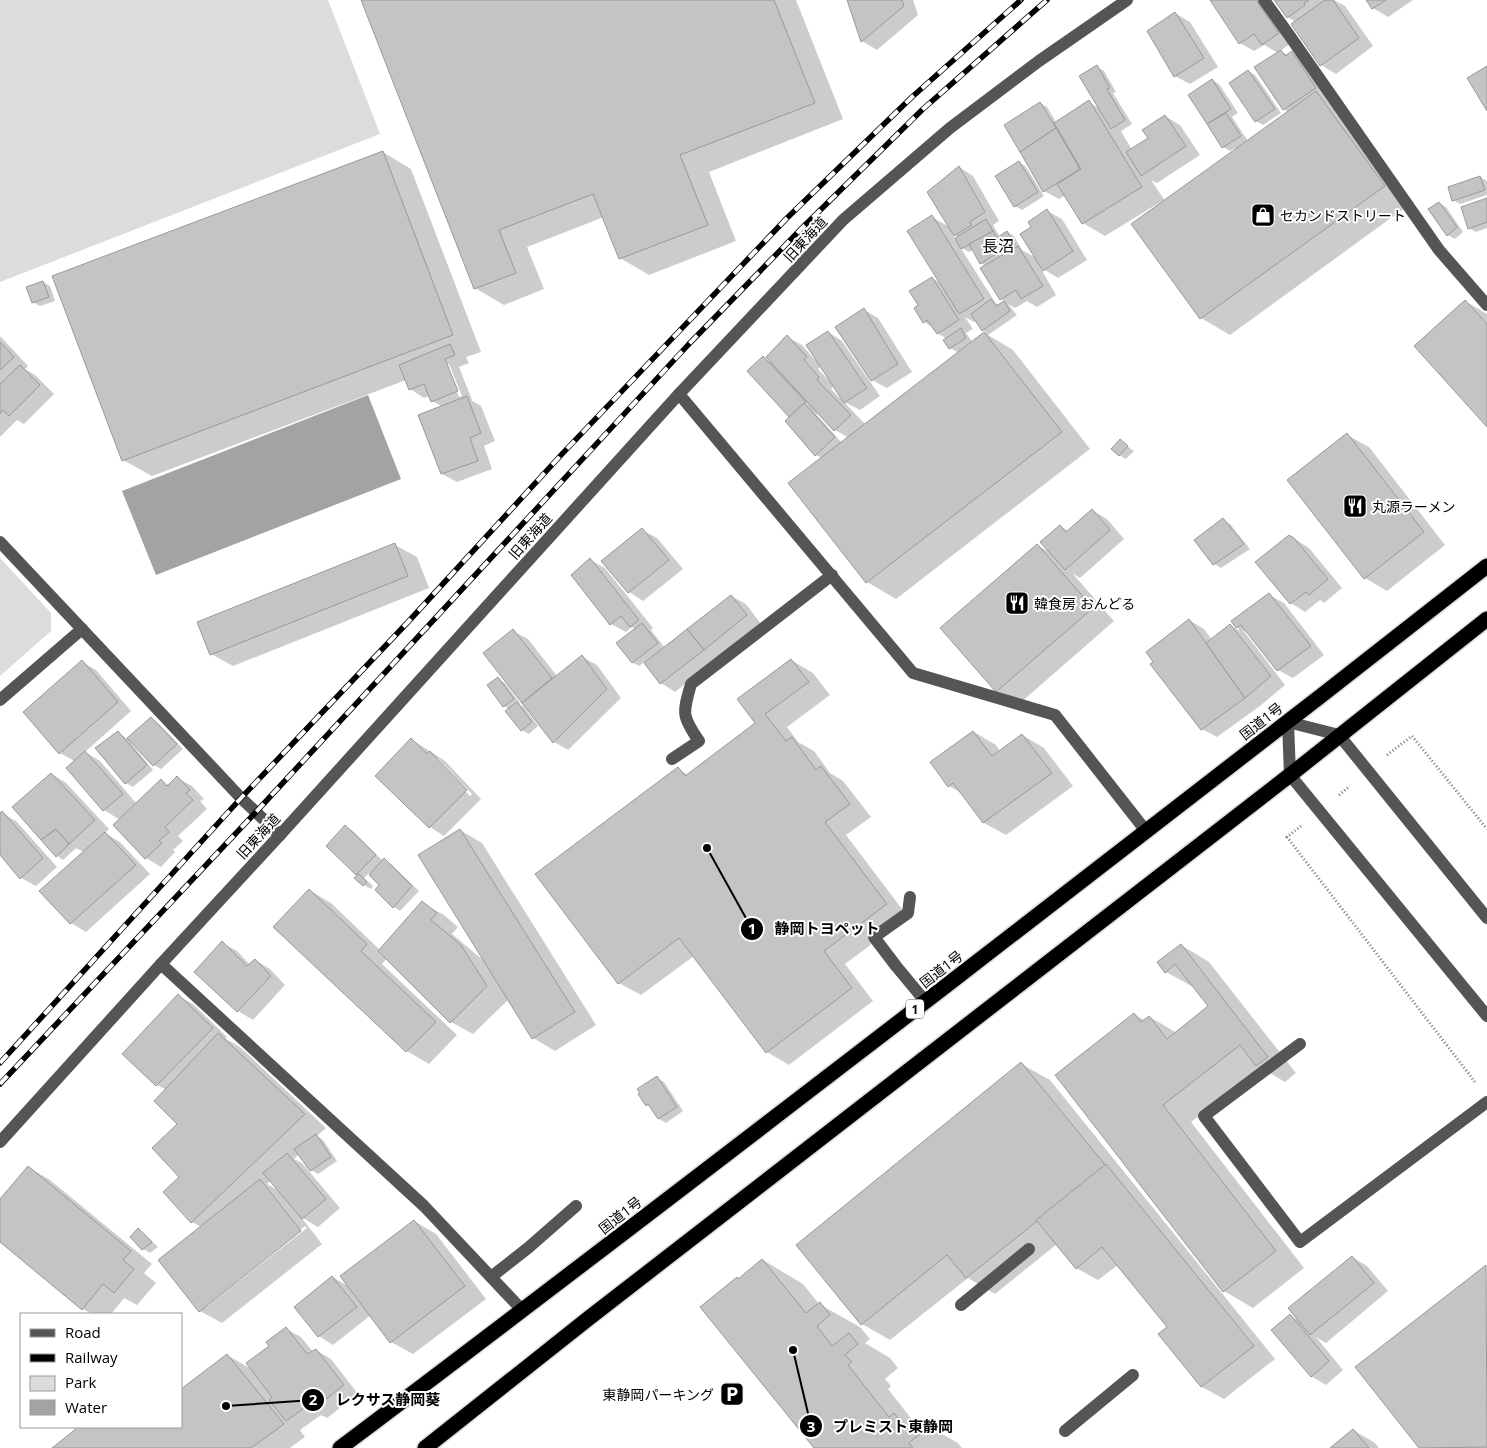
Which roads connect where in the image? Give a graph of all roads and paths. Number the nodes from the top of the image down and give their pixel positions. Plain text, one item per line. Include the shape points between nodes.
1 (1127, 0) edge
2 (1264, 0) edge
3 (1487, 305) edge
4 (679, 394) junction
5 (0, 542) edge
6 (1487, 566) edge
7 (832, 575) junction
8 (1487, 619) edge
9 (82, 629) junction
10 (0, 700) edge
11 (1288, 722) junction
12 (1339, 735) junction
13 (1412, 736) dead end
14 (672, 759) dead end
15 (1290, 774) junction
16 (1487, 829) edge
17 (1146, 831) junction
18 (280, 835) junction
19 (910, 898) dead end
20 (1487, 918) edge
21 (161, 964) junction
22 (925, 1001) junction
23 (1487, 1016) edge
24 (1300, 1044) dead end
25 (1487, 1102) edge
26 (0, 1142) edge
27 (576, 1206) dead end
28 (1029, 1249) dead end
29 (491, 1277) junction
30 (961, 1305) dead end
31 (523, 1311) junction
32 (1133, 1375) dead end
33 (1065, 1431) dead end
34 (340, 1448) edge
35 (425, 1448) edge

1 - 4 street, 旧東海道 via 950,128 843,220
2 - 3 street via 1439,250
4 - 7 street
4 - 18 street, 旧東海道
5 - 9 street
6 - 11 highway, 国道1号 / 1
7 - 14 street via 691,684 684,709 688,724 699,741
7 - 17 street via 913,673 1056,715
8 - 12 highway
9 - 10 street
9 - 18 street
11 - 12 street
11 - 15 street
11 - 17 highway, 国道1号 / 1
12 - 15 highway
12 - 20 street
13 - 16 path
15 - 23 street
15 - 35 highway
17 - 22 highway, 国道1号 / 1
18 - 21 street, 旧東海道
19 - 22 street via 908,913 874,937
21 - 26 street, 旧東海道
21 - 29 street via 424,1206
22 - 31 highway, 国道1号 / 1
24 - 25 street via 1204,1116 1300,1242
27 - 29 street
28 - 30 street
29 - 31 street
31 - 34 highway, 国道1号 / 1
32 - 33 street

